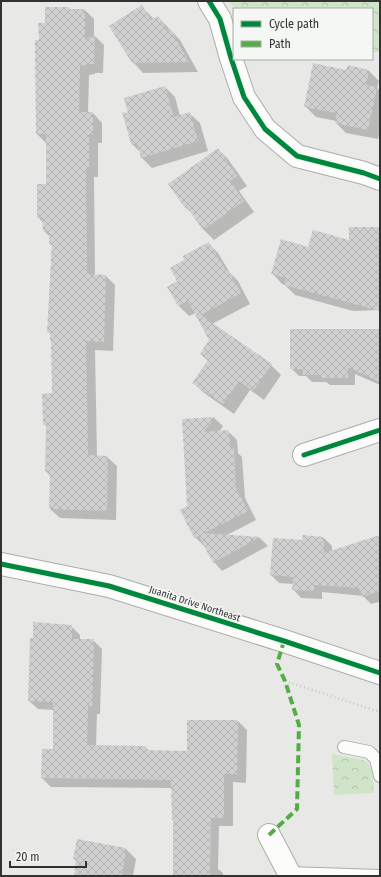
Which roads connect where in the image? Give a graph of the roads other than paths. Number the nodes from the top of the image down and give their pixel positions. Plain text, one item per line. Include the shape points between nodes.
1 (209, 1) edge
2 (380, 179) edge
3 (380, 430) edge
4 (304, 455) dead end
5 (1, 564) edge
6 (380, 673) edge
7 (344, 747) dead end
8 (380, 776) edge
9 (269, 835) dead end
10 (289, 875) edge
11 (380, 876) edge

1 - 2 street via 220,19 244,97 265,129 297,156
3 - 4 street
5 - 6 street, Juanita Drive Northeast via 109,586
7 - 8 lane via 369,752 376,759
9 - 10 street
10 - 11 lane

